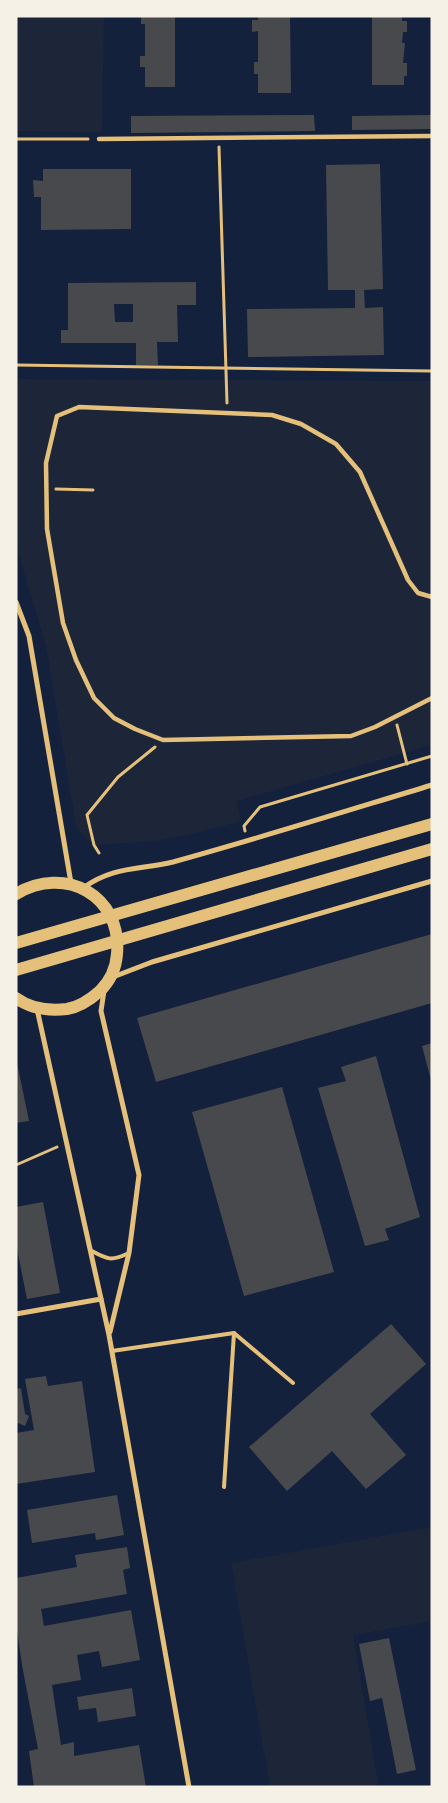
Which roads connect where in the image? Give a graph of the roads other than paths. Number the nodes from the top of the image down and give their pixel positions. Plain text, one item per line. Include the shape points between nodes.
1 (432, 136) edge
2 (99, 139) road end
3 (432, 597) edge
4 (16, 602) edge
5 (432, 698) edge
6 (432, 785) edge
7 (432, 824) edge
8 (432, 849) edge
9 (432, 881) edge
10 (77, 886) junction
11 (16, 894) edge
12 (111, 916) junction
13 (118, 940) junction
14 (16, 943) edge
15 (16, 970) edge
16 (108, 982) junction
17 (18, 1000) edge
18 (37, 1008) junction
19 (90, 1250) junction
20 (129, 1253) junction
21 (101, 1299) junction
22 (16, 1314) edge
23 (234, 1333) junction
24 (109, 1335) junction
25 (112, 1351) junction
26 (293, 1383) dead end
27 (224, 1487) dead end
28 (189, 1787) edge

1 - 2 street
3 - 5 street via 418,593 408,580 360,472 336,444 301,424 272,415 79,407 57,416 46,463 47,528 63,623 94,698 114,718 164,740 351,736
4 - 10 street via 29,636
6 - 10 street via 170,862 125,869
7 - 12 main road
8 - 13 main road
9 - 16 street via 152,962
10 - 11 main road via 61,882 38,884
10 - 12 main road via 101,902
12 - 13 main road
12 - 14 main road
13 - 15 main road
13 - 16 main road via 116,965
16 - 18 main road via 94,996 74,1007 57,1010
16 - 20 street via 101,1011 138,1175
17 - 18 main road
18 - 19 street
19 - 20 lane via 107,1259
19 - 21 street
20 - 24 street
21 - 22 street
21 - 24 street
23 - 25 lane
23 - 26 lane
23 - 27 lane
24 - 25 street
25 - 28 street

